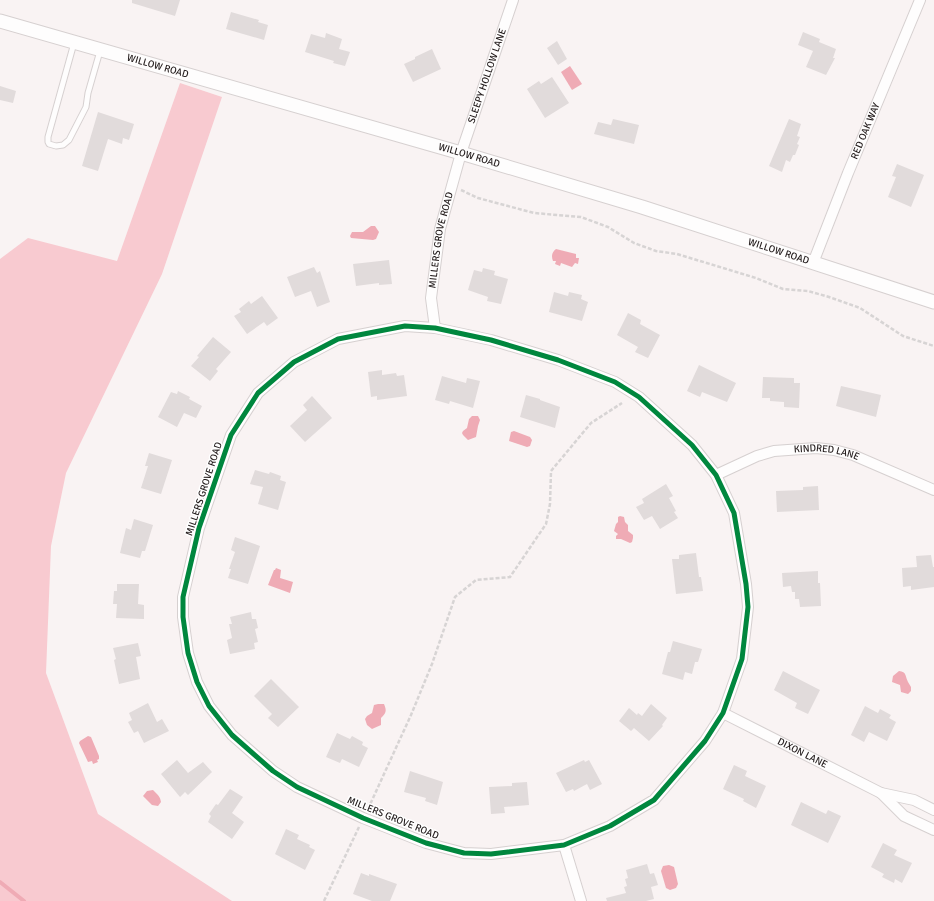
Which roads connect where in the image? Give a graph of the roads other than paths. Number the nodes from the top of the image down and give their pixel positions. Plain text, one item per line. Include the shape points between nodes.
1 (513, 0) edge
2 (920, 0) edge
3 (0, 21) edge
4 (74, 42) junction
5 (101, 50) junction
6 (461, 153) junction
7 (813, 263) junction
8 (934, 302) edge
9 (435, 328) junction
10 (716, 475) junction
11 (934, 490) edge
12 (723, 713) junction
13 (881, 794) junction
14 (934, 810) edge
15 (934, 830) edge
16 (564, 845) junction
17 (581, 901) edge

1 - 6 street, SLEEPY HOLLOW LANE
2 - 7 street, RED OAK WAY
3 - 4 street, WILLOW ROAD
4 - 5 street, WILLOW ROAD
4 - 5 lane via 48,137 49,144 63,145 69,140 86,107
5 - 6 street, WILLOW ROAD
6 - 7 street, WILLOW ROAD via 642,207
6 - 9 street, MILLERS GROVE ROAD via 440,229 431,298
7 - 8 street, WILLOW ROAD
9 - 10 street, MILLERS GROVE ROAD via 491,340 558,360 616,382 640,397 692,445
9 - 16 street, MILLERS GROVE ROAD via 405,326 338,339 294,362 258,393 231,435 199,528 183,597 188,653 197,682 209,706 232,736 273,771 297,787 363,818 426,843 464,853 491,854
10 - 11 street, KINDRED LANE via 774,451 816,448 853,455
10 - 12 street, MILLERS GROVE ROAD via 734,513 748,607 742,659
12 - 13 street, DIXON LANE
12 - 16 street, MILLERS GROVE ROAD via 705,741 654,800 610,826
13 - 14 street, DIXON LANE via 914,800
13 - 15 street, DIXON LANE via 904,816
16 - 17 street

